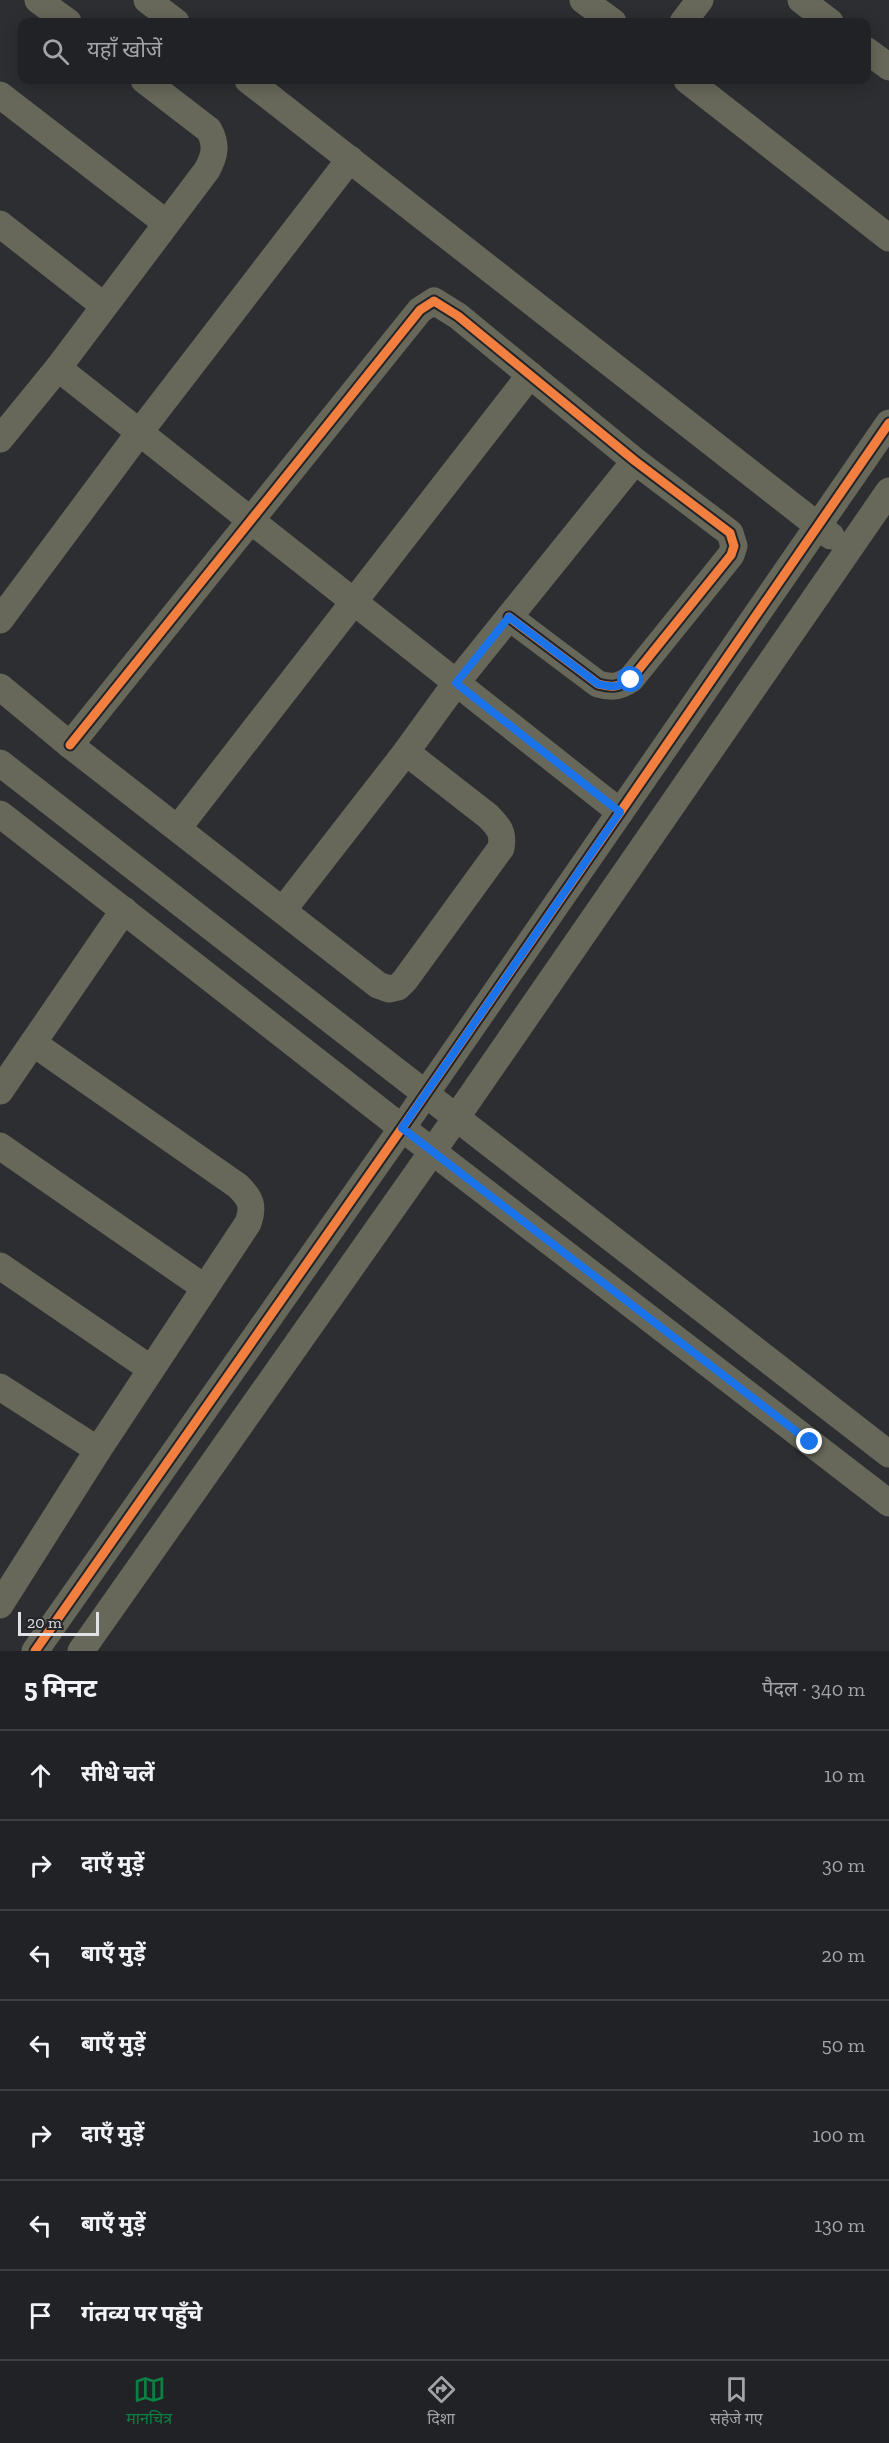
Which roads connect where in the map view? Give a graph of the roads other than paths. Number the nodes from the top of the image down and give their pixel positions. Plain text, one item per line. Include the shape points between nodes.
1 (38, 0) edge
2 (147, 0) edge
3 (583, 0) edge
4 (700, 0) edge
5 (801, 0) edge
6 (63, 18) edge
7 (171, 18) edge
8 (608, 18) edge
9 (686, 18) edge
10 (826, 18) edge
11 (871, 53) edge
12 (889, 67) edge
13 (149, 84) edge
14 (253, 84) edge
15 (692, 84) edge
16 (0, 95) edge
17 (350, 159) junction
18 (166, 223) junction
19 (0, 224) edge
20 (889, 238) edge
21 (104, 306) junction
22 (58, 368) junction
23 (530, 375) junction
24 (889, 423) edge
25 (139, 433) junction
26 (1, 437) edge
27 (635, 461) junction
28 (889, 491) edge
29 (249, 520) junction
30 (817, 527) junction
31 (849, 549) junction
32 (353, 602) junction
33 (1, 616) edge
34 (509, 617) junction
35 (456, 683) junction
36 (0, 687) edge
37 (70, 745) junction
38 (406, 752) junction
39 (0, 763) edge
40 (620, 812) junction
41 (0, 814) edge
42 (178, 828) junction
43 (124, 910) junction
44 (283, 910) junction
45 (33, 1043) junction
46 (0, 1091) edge
47 (425, 1094) junction
48 (456, 1118) junction
49 (402, 1128) junction
50 (0, 1146) edge
51 (432, 1150) junction
52 (0, 1266) edge
53 (205, 1288) junction
54 (151, 1369) junction
55 (4, 1397) edge
56 (98, 1450) junction
57 (889, 1454) edge
58 (889, 1503) edge
59 (0, 1605) edge
60 (35, 1651) edge
61 (81, 1651) edge

1 - 6 street
2 - 7 street
3 - 8 street
4 - 9 street
5 - 10 street
11 - 12 street
13 - 18 street via 209,130 215,142 207,170
14 - 17 street
15 - 20 street
16 - 18 street
17 - 25 street
17 - 30 street
18 - 21 street
19 - 21 street
21 - 22 street
22 - 25 street
22 - 26 street
23 - 27 street
23 - 29 street via 434,301 420,310
23 - 32 street
24 - 30 street
25 - 29 street
25 - 33 street
27 - 34 street
27 - 34 street via 729,533 734,546 731,555 631,680 620,687 598,684
28 - 31 street
29 - 32 street
29 - 37 street
30 - 31 street
30 - 40 street
31 - 48 street
32 - 35 street
32 - 42 street
34 - 35 street
35 - 38 street
35 - 40 street
36 - 37 street
37 - 42 street
38 - 44 street
38 - 44 street via 488,816 503,837 501,848 405,980 389,990 378,985
39 - 47 street
40 - 47 street
41 - 43 street
42 - 44 street
43 - 45 street
43 - 49 street
45 - 46 street
45 - 53 street via 250,1198 248,1223
47 - 48 street
47 - 49 street
48 - 51 street
48 - 57 street
49 - 51 street
49 - 60 street
50 - 53 street
51 - 58 street
51 - 61 street
52 - 54 street
53 - 54 street
54 - 56 street
55 - 56 street
56 - 59 street

